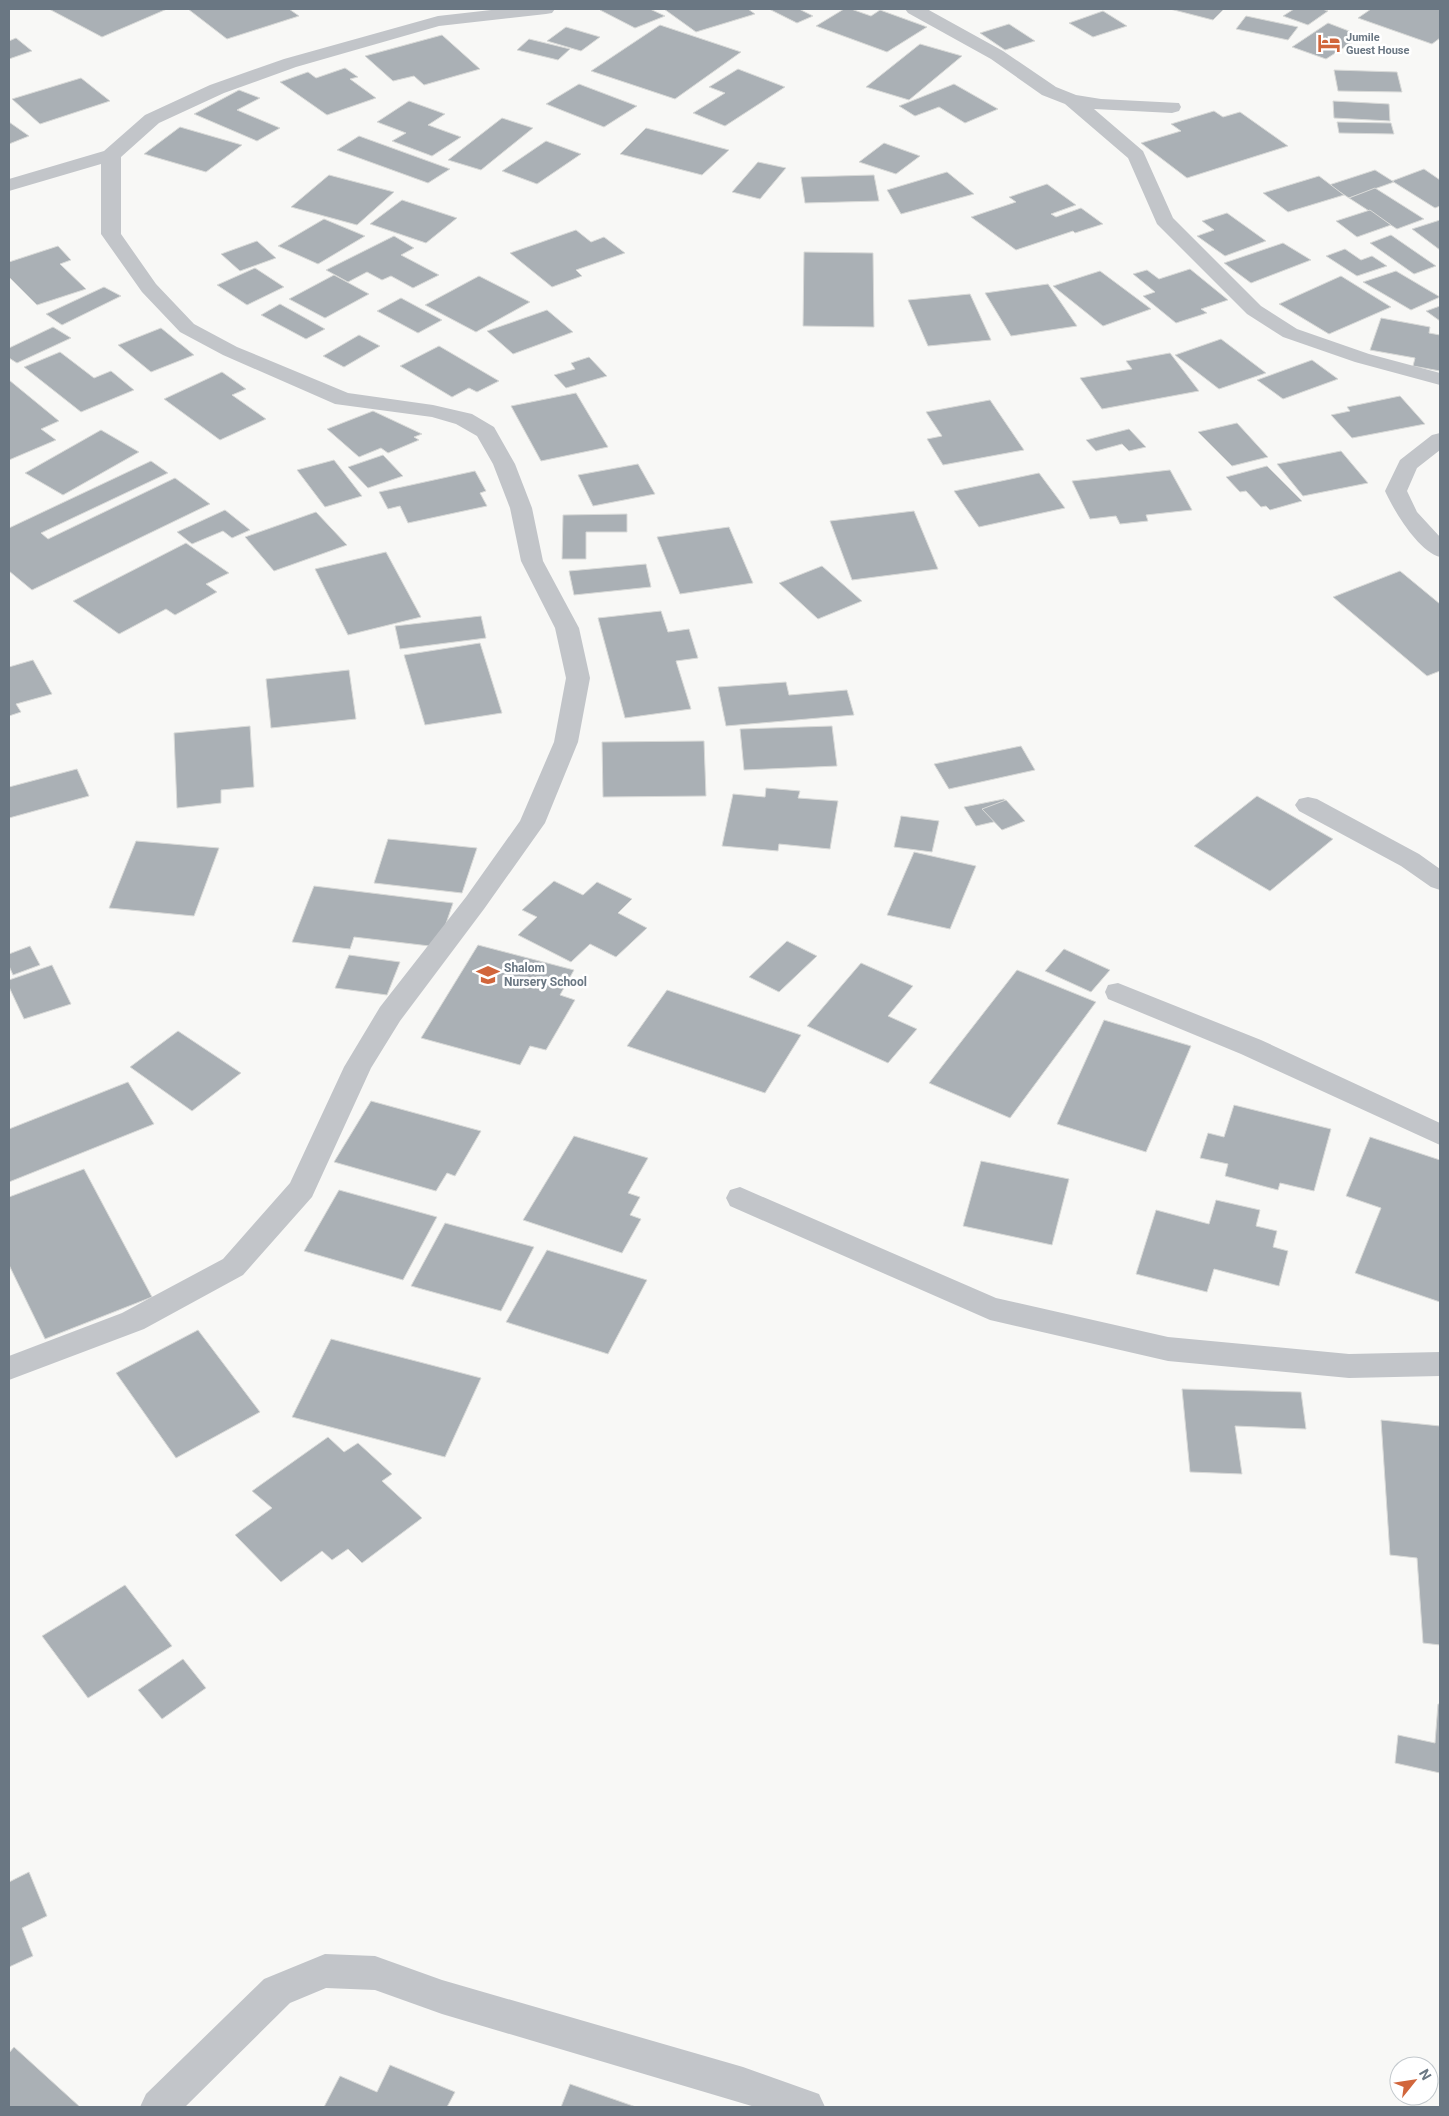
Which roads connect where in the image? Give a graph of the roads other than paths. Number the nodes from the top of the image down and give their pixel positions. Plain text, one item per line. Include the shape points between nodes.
1 (546, 9) edge
2 (914, 9) edge
3 (1072, 100) junction
4 (1172, 107) dead end
5 (111, 155) junction
6 (9, 184) edge
7 (1440, 379) edge
8 (1440, 440) edge
9 (1440, 550) edge
10 (1308, 805) dead end
11 (1440, 881) edge
12 (1118, 992) dead end
13 (1440, 1135) edge
14 (740, 1198) dead end
15 (1440, 1364) edge
16 (9, 1368) edge
17 (159, 2107) edge
18 (806, 2107) edge

1 - 5 street via 438,21 290,63 217,89 152,119
2 - 3 street via 997,55 1049,91
3 - 4 street via 1101,105
3 - 7 street via 1136,155 1164,220 1254,310 1290,333 1362,358
5 - 6 street
5 - 16 street via 111,234 150,288 187,328 230,351 343,399 433,411 464,419 486,432 504,464 521,508 532,561 567,628 578,678 566,742 532,822 390,1014 358,1067 302,1189 233,1267 132,1320
8 - 9 street via 1408,465 1396,491 1407,515
10 - 11 street via 1410,860
12 - 13 street via 1251,1047
14 - 15 street via 990,1308 1168,1349 1349,1366
17 - 18 street via 277,1991 325,1971 375,1973 442,1997 743,2085

